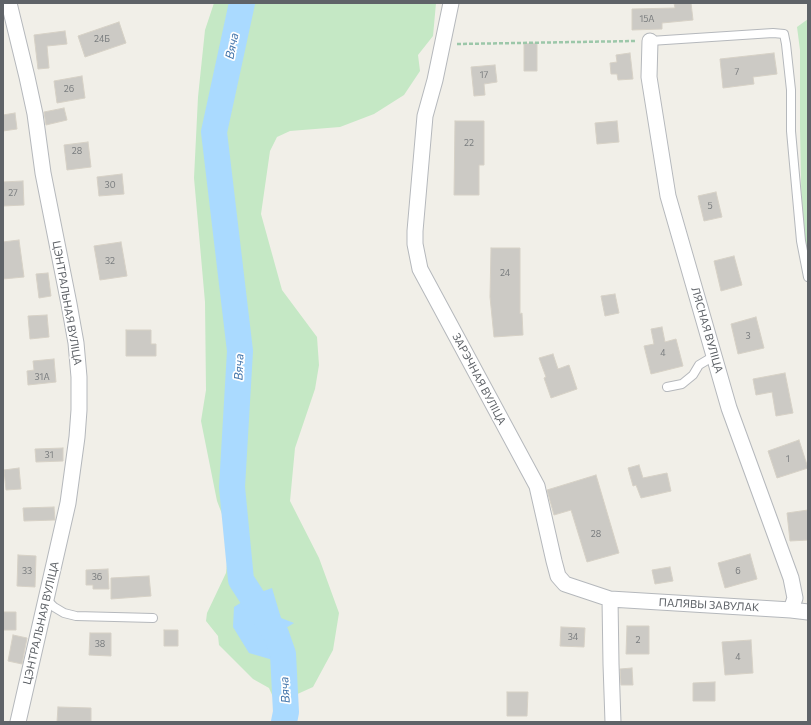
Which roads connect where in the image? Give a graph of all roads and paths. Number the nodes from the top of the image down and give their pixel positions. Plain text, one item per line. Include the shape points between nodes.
1 (9, 3) edge
2 (451, 3) edge
3 (650, 41) junction
4 (443, 44) junction
5 (808, 277) edge
6 (714, 356) junction
7 (667, 387) dead end
8 (610, 599) junction
9 (47, 600) junction
10 (791, 610) junction
11 (808, 612) edge
12 (153, 618) dead end
13 (18, 722) edge
14 (613, 722) edge

1 - 9 street, ЦЭНТРАЛЬНАЯ ВУЛІЦА via 35,114 43,173 71,312 79,377 74,464
2 - 4 street, ЗАРЭЧНАЯ ВУЛІЦА
3 - 4 path
3 - 5 lane via 784,34 791,90 790,131 801,241
3 - 6 street, ЛЯСНАЯ ВУЛІЦА via 649,77 668,196
4 - 8 street, ЗАРЭЧНАЯ ВУЛІЦА via 425,116 415,231 420,269 537,486 558,576 565,584
6 - 7 lane via 699,365 693,375 682,384
6 - 10 street, ЛЯСНАЯ ВУЛІЦА via 734,422 791,578 795,598
8 - 10 street, ПАЛЯВЫ ЗАВУЛАК
8 - 14 street
9 - 12 lane via 64,613 76,616
9 - 13 street, ЦЭНТРАЛЬНАЯ ВУЛІЦА
10 - 11 street, ПАЛЯВЫ ЗАВУЛАК

